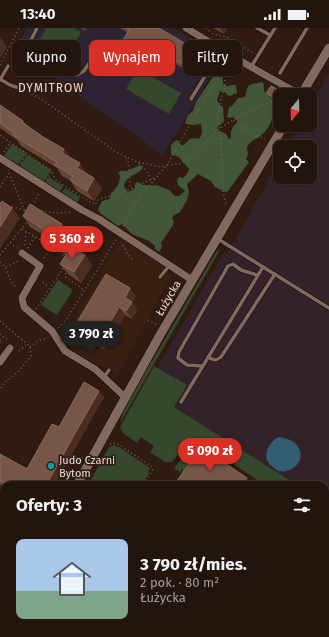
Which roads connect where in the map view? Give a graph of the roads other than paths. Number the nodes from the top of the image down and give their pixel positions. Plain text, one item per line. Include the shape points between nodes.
1 (37, 28) edge
2 (186, 28) edge
3 (257, 28) edge
4 (275, 28) edge
5 (307, 28) edge
6 (270, 36) junction
7 (205, 40) edge
8 (329, 48) edge
9 (242, 62) edge
10 (89, 63) edge
11 (8, 66) dead end
12 (251, 67) junction
13 (280, 73) dead end
14 (205, 76) edge
15 (0, 79) edge
16 (22, 88) road end
17 (288, 88) edge
18 (305, 88) edge
19 (191, 99) dead end
20 (280, 132) edge
21 (0, 158) edge
22 (217, 238) junction
23 (20, 250) road end
24 (169, 266) junction
25 (263, 267) junction
26 (275, 274) junction
27 (257, 275) junction
28 (160, 277) dead end
29 (192, 280) junction
30 (329, 308) edge
31 (9, 346) road end
32 (208, 358) junction
33 (0, 362) edge
34 (202, 366) junction
35 (109, 370) dead end
36 (104, 377) junction
37 (126, 398) junction
38 (181, 402) dead end
39 (79, 481) edge

1 - 10 lane via 29,44 32,53 42,60 72,75 84,71
2 - 7 street
3 - 6 lane
4 - 6 lane
5 - 13 lane
6 - 12 lane
8 - 18 street
9 - 12 street
11 - 15 lane
12 - 17 street
14 - 19 lane
15 - 16 lane
20 - 22 street, Łużycka
21 - 24 street
22 - 25 lane
22 - 29 street, Łużycka
23 - 36 street via 40,266 22,298 24,307 46,326 65,351
24 - 28 lane
24 - 29 street
25 - 26 lane
25 - 27 lane
26 - 30 lane
26 - 32 lane via 221,357 217,360
27 - 32 lane
27 - 34 lane via 241,270 233,264 228,266 179,352 178,358 187,365
29 - 37 street, Łużycka
31 - 33 street
32 - 34 lane
34 - 38 lane
35 - 36 lane
36 - 37 street
37 - 39 street, Łużycka via 110,432

